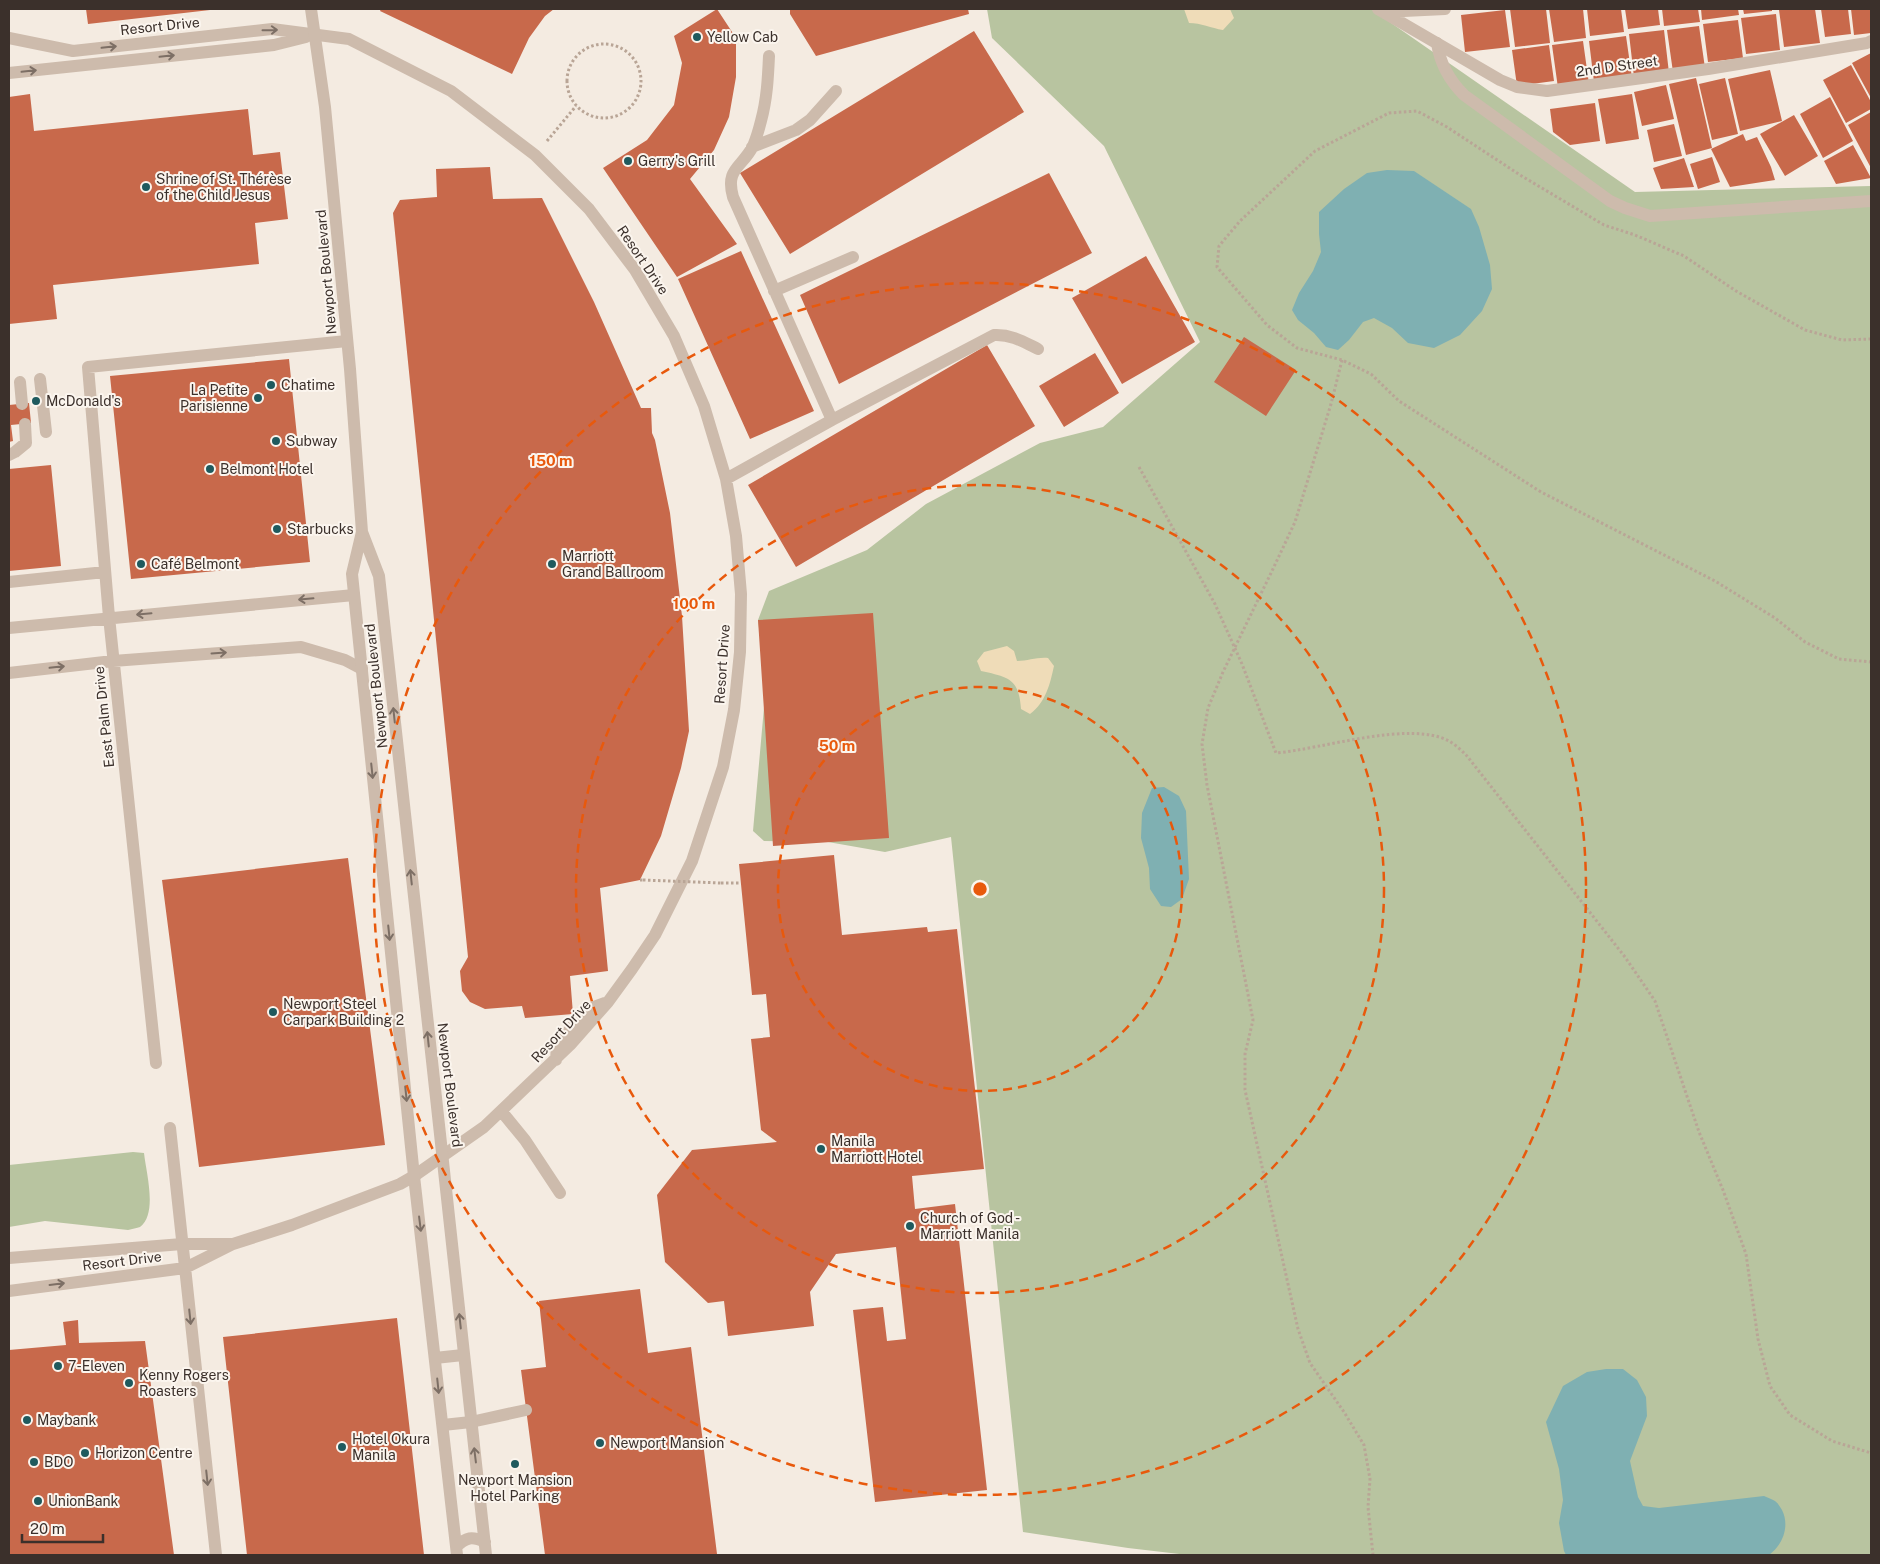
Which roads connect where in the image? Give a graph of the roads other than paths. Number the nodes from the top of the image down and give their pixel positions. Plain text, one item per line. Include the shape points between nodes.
1 (311, 9) edge
2 (1446, 9) edge
3 (1380, 11) edge
4 (316, 35) junction
5 (9, 38) edge
6 (1871, 40) edge
7 (1436, 43) junction
8 (73, 51) junction
9 (769, 56) dead end
10 (75, 66) junction
11 (9, 73) edge
12 (836, 91) dead end
13 (752, 148) junction
14 (1871, 201) edge
15 (853, 257) dead end
16 (774, 290) junction
17 (347, 341) junction
18 (1038, 349) dead end
19 (40, 379) dead end
20 (20, 382) dead end
21 (22, 404) dead end
22 (832, 420) junction
23 (25, 424) dead end
24 (46, 432) dead end
25 (9, 455) edge
26 (726, 479) junction
27 (362, 532) junction
28 (105, 572) junction
29 (9, 582) edge
30 (354, 595) junction
31 (109, 617) junction
32 (9, 628) edge
33 (113, 661) junction
34 (362, 669) junction
35 (9, 673) edge
36 (156, 1063) dead end
37 (502, 1112) junction
38 (170, 1128) dead end
39 (444, 1156) junction
40 (414, 1176) junction
41 (560, 1192) dead end
42 (182, 1244) junction
43 (233, 1244) junction
44 (9, 1258) edge
45 (185, 1268) junction
46 (9, 1291) edge
47 (463, 1355) junction
48 (435, 1358) junction
49 (526, 1410) dead end
50 (471, 1422) junction
51 (443, 1424) junction
52 (485, 1542) junction
53 (457, 1551) edge
54 (216, 1555) edge
55 (486, 1555) edge

1 - 4 street, Newport Boulevard
2 - 3 street
3 - 7 street, 2nd D Street
8 -> 4 street, Resort Drive via 272,30
10 -> 4 street, Resort Drive via 274,44
4 - 17 street, Newport Boulevard
4 - 26 street, Resort Drive via 349,40 450,90 535,155 589,210 635,270 674,336 704,406
5 - 8 street, Resort Drive
6 - 7 street, 2nd D Street via 1708,69 1547,91 1517,87
7 - 14 street via 1446,72 1464,95 1610,201 1625,208 1650,216
8 - 10 street
9 - 13 street via 767,98
11 -> 10 street, Resort Drive
12 - 13 street via 810,120 796,130
13 - 16 street via 734,170 730,184
15 - 16 street
16 - 22 street
17 - 27 street, Newport Boulevard
17 - 28 street, East Palm Drive via 88,367
18 - 22 street via 1016,338 994,335
19 - 24 street
20 - 21 street
22 - 26 street
23 - 25 street via 26,443
26 - 37 street, Resort Drive via 736,536 741,594 740,652 734,710 723,767 701,837 654,935 608,1002 586,1010 557,1045 556,1060
27 - 30 street, Newport Boulevard via 352,574
39 -> 27 street, Newport Boulevard via 429,1047 379,576
28 - 29 street
28 - 31 street, East Palm Drive
30 -> 31 street
30 - 34 street, Newport Boulevard
31 - 32 street
31 - 33 street, East Palm Drive
33 -> 34 street via 301,647 345,660
35 -> 33 street
33 - 36 street, East Palm Drive
34 -> 40 street, Newport Boulevard
37 - 39 street, Resort Drive
37 - 41 street
38 - 42 street
39 - 40 street, Resort Drive
47 -> 39 street, Newport Boulevard
40 - 43 street, Resort Drive via 359,1201
40 -> 48 street, Newport Boulevard
42 - 43 street, Resort Drive
42 - 44 street, Resort Drive
42 - 45 street
43 - 45 street, Resort Drive
46 -> 45 street, Resort Drive
45 -> 54 street
47 - 48 street
47 - 50 street, Newport Boulevard
48 -> 51 street, Newport Boulevard
49 - 50 street
50 - 51 street
52 -> 50 street, Newport Boulevard
51 - 53 street, Newport Boulevard
52 - 53 street via 470,1537
52 - 55 street, Newport Boulevard

